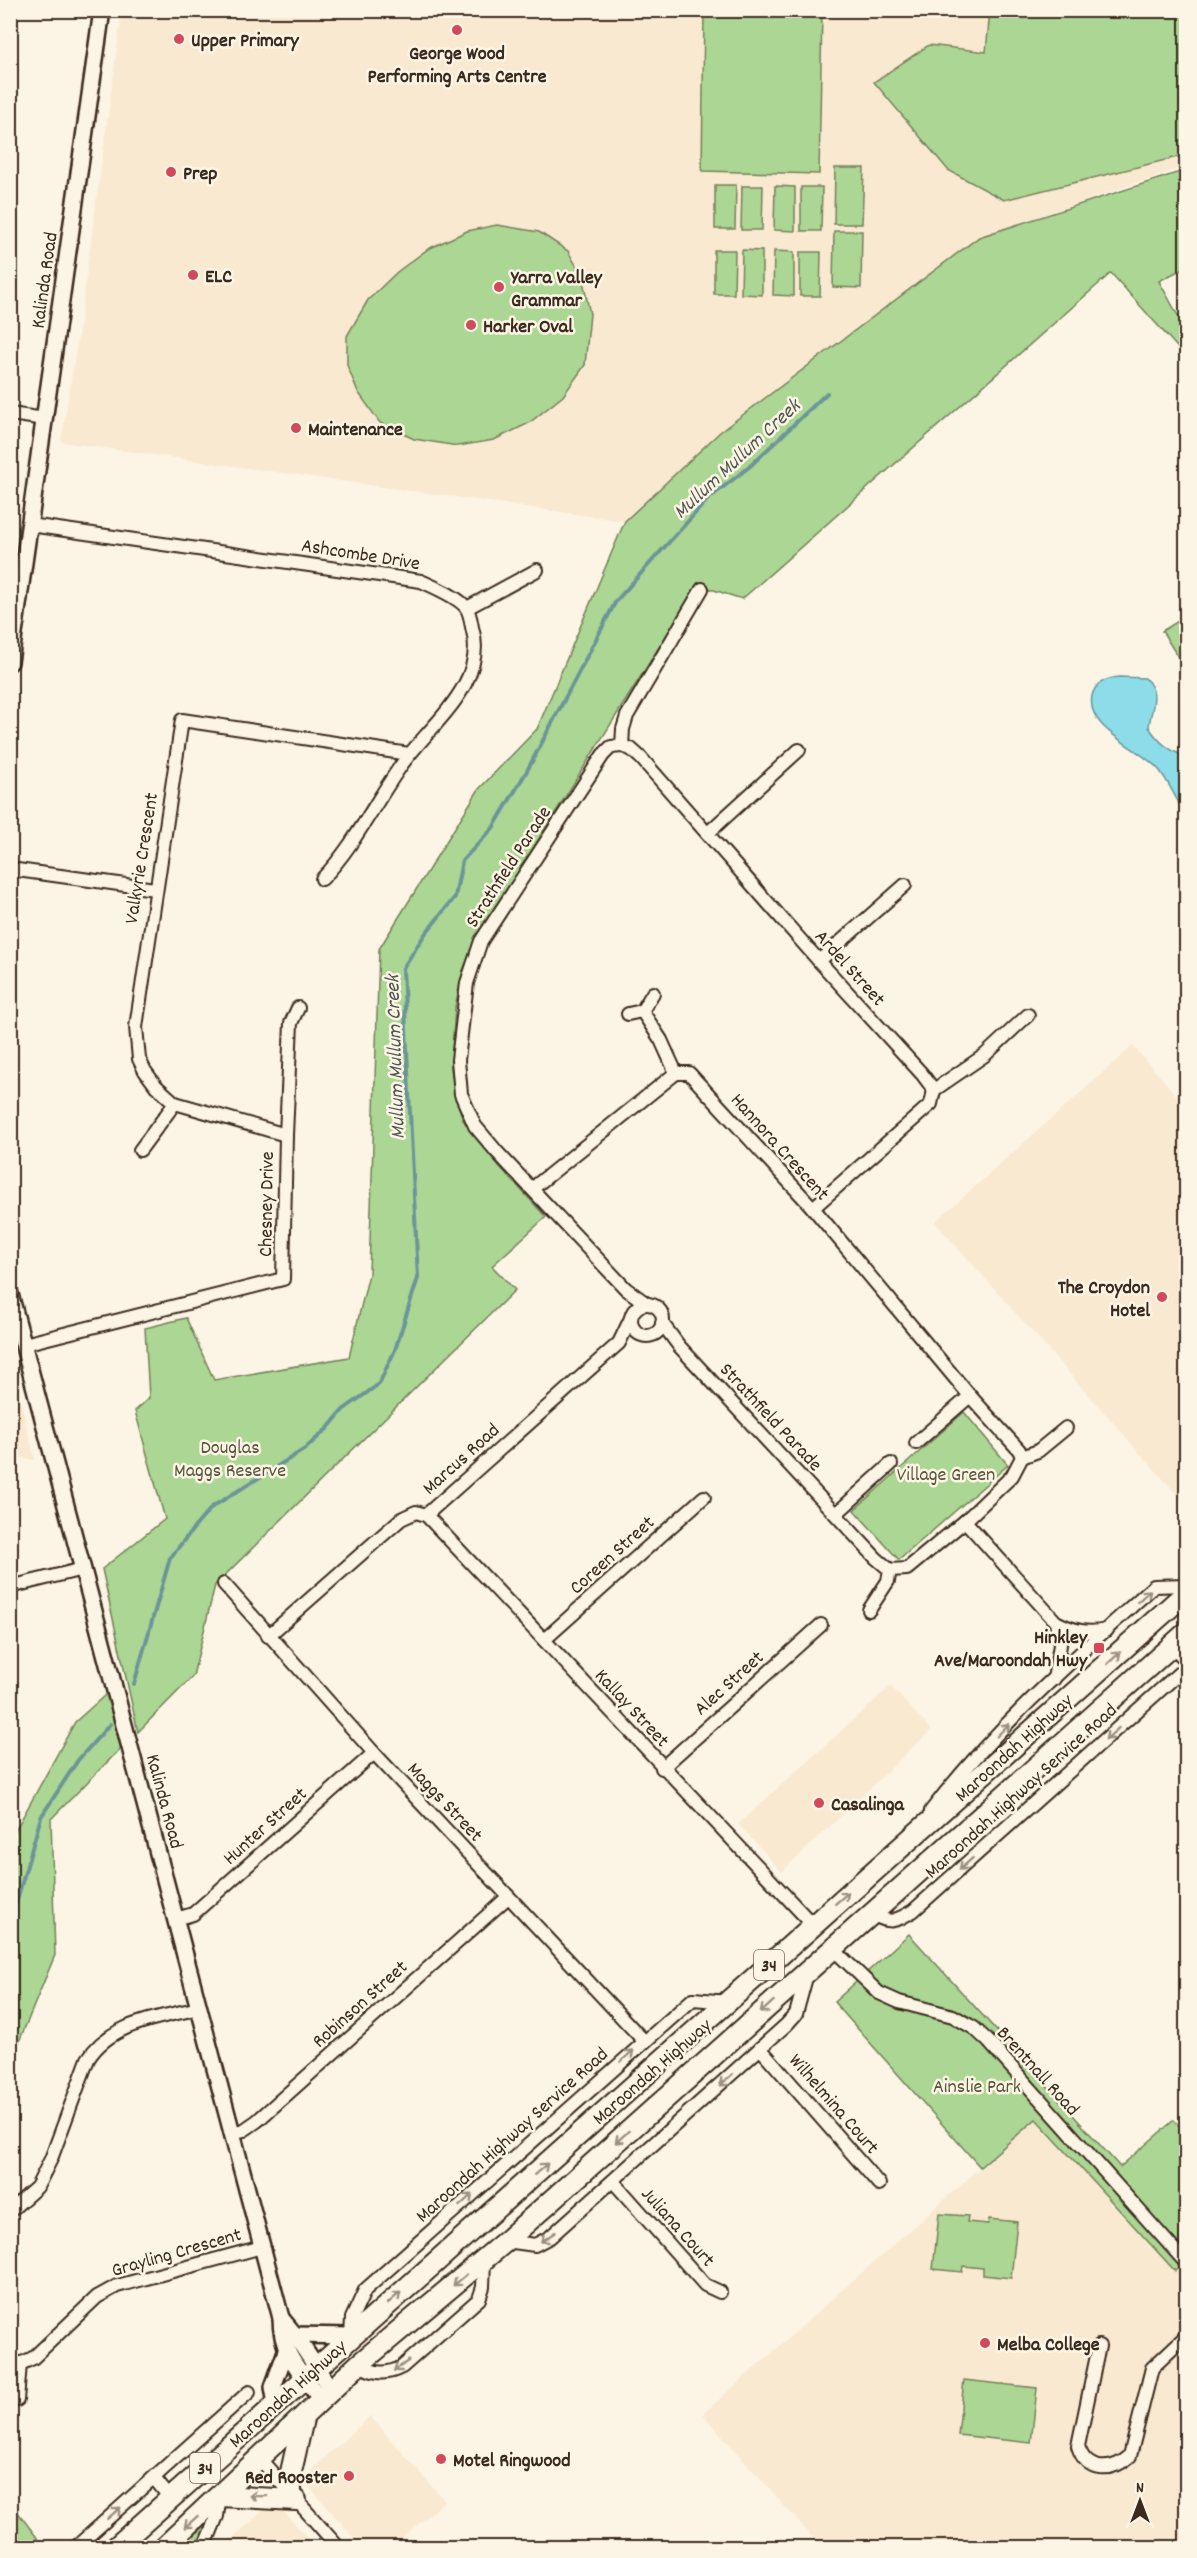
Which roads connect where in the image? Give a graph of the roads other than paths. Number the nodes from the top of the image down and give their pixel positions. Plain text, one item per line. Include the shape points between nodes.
1 (102, 10) edge
2 (10, 414) edge
3 (45, 419) junction
4 (30, 525) junction
5 (537, 570) dead end
6 (702, 589) dead end
7 (467, 608) junction
8 (10, 662) edge
9 (622, 746) junction
10 (799, 750) dead end
11 (409, 754) junction
12 (708, 833) junction
13 (10, 868) edge
14 (322, 879) dead end
15 (905, 885) dead end
16 (155, 890) junction
17 (819, 962) junction
18 (653, 993) dead end
19 (298, 1008) dead end
20 (642, 1011) junction
21 (628, 1014) dead end
22 (1028, 1015) dead end
23 (676, 1073) junction
24 (934, 1090) junction
25 (175, 1104) junction
26 (286, 1135) junction
27 (140, 1150) dead end
28 (533, 1188) junction
29 (813, 1208) junction
30 (626, 1290) junction
31 (10, 1294) edge
32 (647, 1304) junction
33 (631, 1316) junction
34 (662, 1323) junction
35 (647, 1335) junction
36 (619, 1343) junction
37 (24, 1344) junction
38 (679, 1346) junction
39 (970, 1396) junction
40 (1066, 1428) dead end
41 (916, 1443) dead end
42 (1022, 1457) junction
43 (891, 1464) dead end
44 (704, 1497) dead end
45 (837, 1513) junction
46 (426, 1515) junction
47 (964, 1521) junction
48 (83, 1569) junction
49 (890, 1570) junction
50 (224, 1584) dead end
51 (1186, 1585) edge
52 (10, 1587) edge
53 (1186, 1593) edge
54 (869, 1610) dead end
55 (1056, 1622) junction
56 (821, 1625) dead end
57 (1107, 1630) junction
58 (268, 1636) junction
59 (1179, 1639) edge
60 (544, 1640) junction
61 (1186, 1660) edge
62 (1186, 1667) edge
63 (1054, 1679) junction
64 (374, 1753) junction
65 (662, 1768) junction
66 (910, 1838) junction
67 (508, 1897) junction
68 (871, 1914) junction
69 (176, 1920) junction
70 (812, 1924) junction
71 (832, 1948) junction
72 (808, 1970) junction
73 (729, 2002) junction
74 (199, 2008) junction
75 (644, 2041) junction
76 (760, 2048) junction
77 (232, 2133) junction
78 (613, 2181) junction
79 (879, 2184) dead end
80 (10, 2211) edge
81 (506, 2241) junction
82 (262, 2247) junction
83 (484, 2260) junction
84 (1186, 2263) edge
85 (720, 2292) dead end
86 (281, 2318) junction
87 (295, 2335) junction
88 (351, 2336) junction
89 (1186, 2336) edge
90 (1099, 2346) dead end
91 (286, 2351) junction
92 (15, 2362) edge
93 (358, 2365) junction
94 (310, 2373) junction
95 (249, 2392) dead end
96 (326, 2396) junction
97 (17, 2400) dead end
98 (276, 2404) junction
99 (303, 2419) junction
100 (238, 2437) junction
101 (259, 2458) junction
102 (154, 2478) junction
103 (220, 2496) junction
104 (294, 2497) junction
105 (171, 2498) junction
106 (75, 2547) edge
107 (115, 2547) edge
108 (163, 2547) edge
109 (204, 2547) edge
110 (339, 2547) edge

1 - 3 street, Kalinda Road
2 - 3 street
3 - 4 street, Kalinda Road
4 - 7 street, Ashcombe Drive via 421,581
4 - 8 street, Kalinda Road
5 - 7 street
6 - 9 street via 627,716
7 - 11 street via 476,652 471,673 459,694
9 - 12 street, Ardel Street via 641,758
9 - 28 street, Strathfield Parade via 611,747 603,754 481,941 467,983 458,1060 461,1094 475,1126
10 - 12 street
11 - 14 street via 340,861
11 - 16 street, Valkyrie Crescent via 182,720
12 - 17 street, Ardel Street
13 - 16 street
15 - 17 street
16 - 25 street, Valkyrie Crescent via 136,1044 145,1071
17 - 24 street, Ardel Street
18 - 20 street
19 - 26 street, Chesney Drive via 291,1023
20 - 21 street
20 - 23 street
22 - 24 street via 985,1055
23 - 28 street
23 - 29 street, Hannora Crescent via 689,1073
24 - 29 street via 931,1104
25 - 26 street, Valkyrie Crescent
25 - 27 street
26 - 37 street, Chesney Drive via 283,1279
28 - 30 street, Strathfield Parade
29 - 39 street, Hannora Crescent
30 - 32 street, Strathfield Parade
30 - 33 street, Strathfield Parade
31 - 37 street, Kalinda Road
32 - 33 street via 638,1306
32 - 34 street via 657,1308
33 - 35 street via 633,1327
33 - 36 street, Marcus Road
34 - 35 street via 657,1331
34 - 38 street, Strathfield Parade
35 - 36 street, Marcus Road
35 - 38 street, Strathfield Parade
36 - 46 street, Marcus Road
37 - 48 street, Kalinda Road
38 - 45 street, Strathfield Parade
39 - 41 street
39 - 42 street, Hannora Crescent
40 - 42 street via 1038,1451
42 - 47 street via 1012,1476
43 - 45 street
44 - 60 street, Coreen Street
45 - 49 street, Strathfield Parade
46 - 58 street, Marcus Road via 416,1512 401,1519
46 - 60 street, Kallay Street
47 - 49 street via 907,1569
47 - 55 street
48 - 52 street
48 - 69 street, Kalinda Road
49 - 54 street via 888,1581
50 - 58 street, Maggs Street
57 -> 51 street, Maroondah Highway Service Road via 1154,1587
66 -> 53 highway, Maroondah Highway / 34
55 - 57 street via 1074,1631
55 - 63 street via 1060,1645
56 - 65 street, Alec Street
57 - 63 street, Maroondah Highway Service Road
58 - 64 street, Maggs Street
59 - 61 street
59 - 68 highway, Maroondah Highway / 34
60 - 65 street, Kallay Street
62 -> 68 street, Maroondah Highway Service Road via 913,1911 888,1922
66 -> 63 street, Maroondah Highway Service Road via 951,1786
64 - 67 street, Maggs Street
64 - 69 street, Hunter Street via 193,1914
65 - 70 street, Kallay Street
70 -> 66 highway, Maroondah Highway / 34
67 - 75 street, Maggs Street
67 - 77 street, Robinson Street via 257,2121
68 - 71 highway, Maroondah Highway / 34
69 - 74 street, Kalinda Road
70 - 71 highway
70 - 73 highway, Maroondah Highway / 34
71 - 72 highway, Maroondah Highway / 34
71 - 84 street, Brentnall Road via 879,1994 953,2016 974,2028
72 - 76 street via 796,2014
72 -> 81 highway, Maroondah Highway / 34
73 - 75 street, Maroondah Highway Service Road via 693,1999
88 -> 73 highway, Maroondah Highway / 34
74 - 77 street, Kalinda Road
74 - 80 street via 135,2024 106,2037 95,2048 37,2187
88 -> 75 street, Maroondah Highway Service Road via 352,2318 365,2290
76 -> 78 street
76 - 79 street, Wilhelmina Court
77 - 82 street, Kalinda Road
78 -> 81 street via 550,2237 535,2245
78 - 85 street, Juliana Court via 705,2285
81 - 83 highway, Maroondah Highway / 34
82 - 86 street, Kalinda Road
82 - 92 street, Grayling Crescent via 117,2286 98,2297 33,2358
83 -> 93 highway, Maroondah Highway / 34
83 -> 93 street via 479,2299 402,2367 389,2374
86 - 87 street, Kalinda Road
86 - 91 street, Kalinda Road
87 - 88 street
87 - 94 street, Kalinda Road
88 - 94 highway, Maroondah Highway / 34
89 - 90 street via 1152,2368 1130,2456 1121,2464 1104,2468 1089,2464 1078,2446
91 - 94 street, Kalinda Road
91 - 98 street via 273,2386
92 - 97 street, Grayling Crescent
93 - 96 highway, Maroondah Highway / 34
94 - 96 street, Kalinda Road
94 - 98 highway, Maroondah Highway / 34
95 - 102 street
96 - 99 highway, Maroondah Highway / 34
98 - 100 highway, Maroondah Highway / 34
99 - 101 highway, Maroondah Highway / 34
99 - 104 highway via 291,2472
100 - 101 highway
100 - 105 highway, Maroondah Highway / 34
101 - 103 highway, Maroondah Highway / 34
101 - 104 street
102 - 105 street
106 -> 102 street
104 -> 103 highway
103 -> 108 highway, Maroondah Highway / 34
103 - 109 street via 217,2516
104 - 110 street
105 - 107 highway, Maroondah Highway / 34

